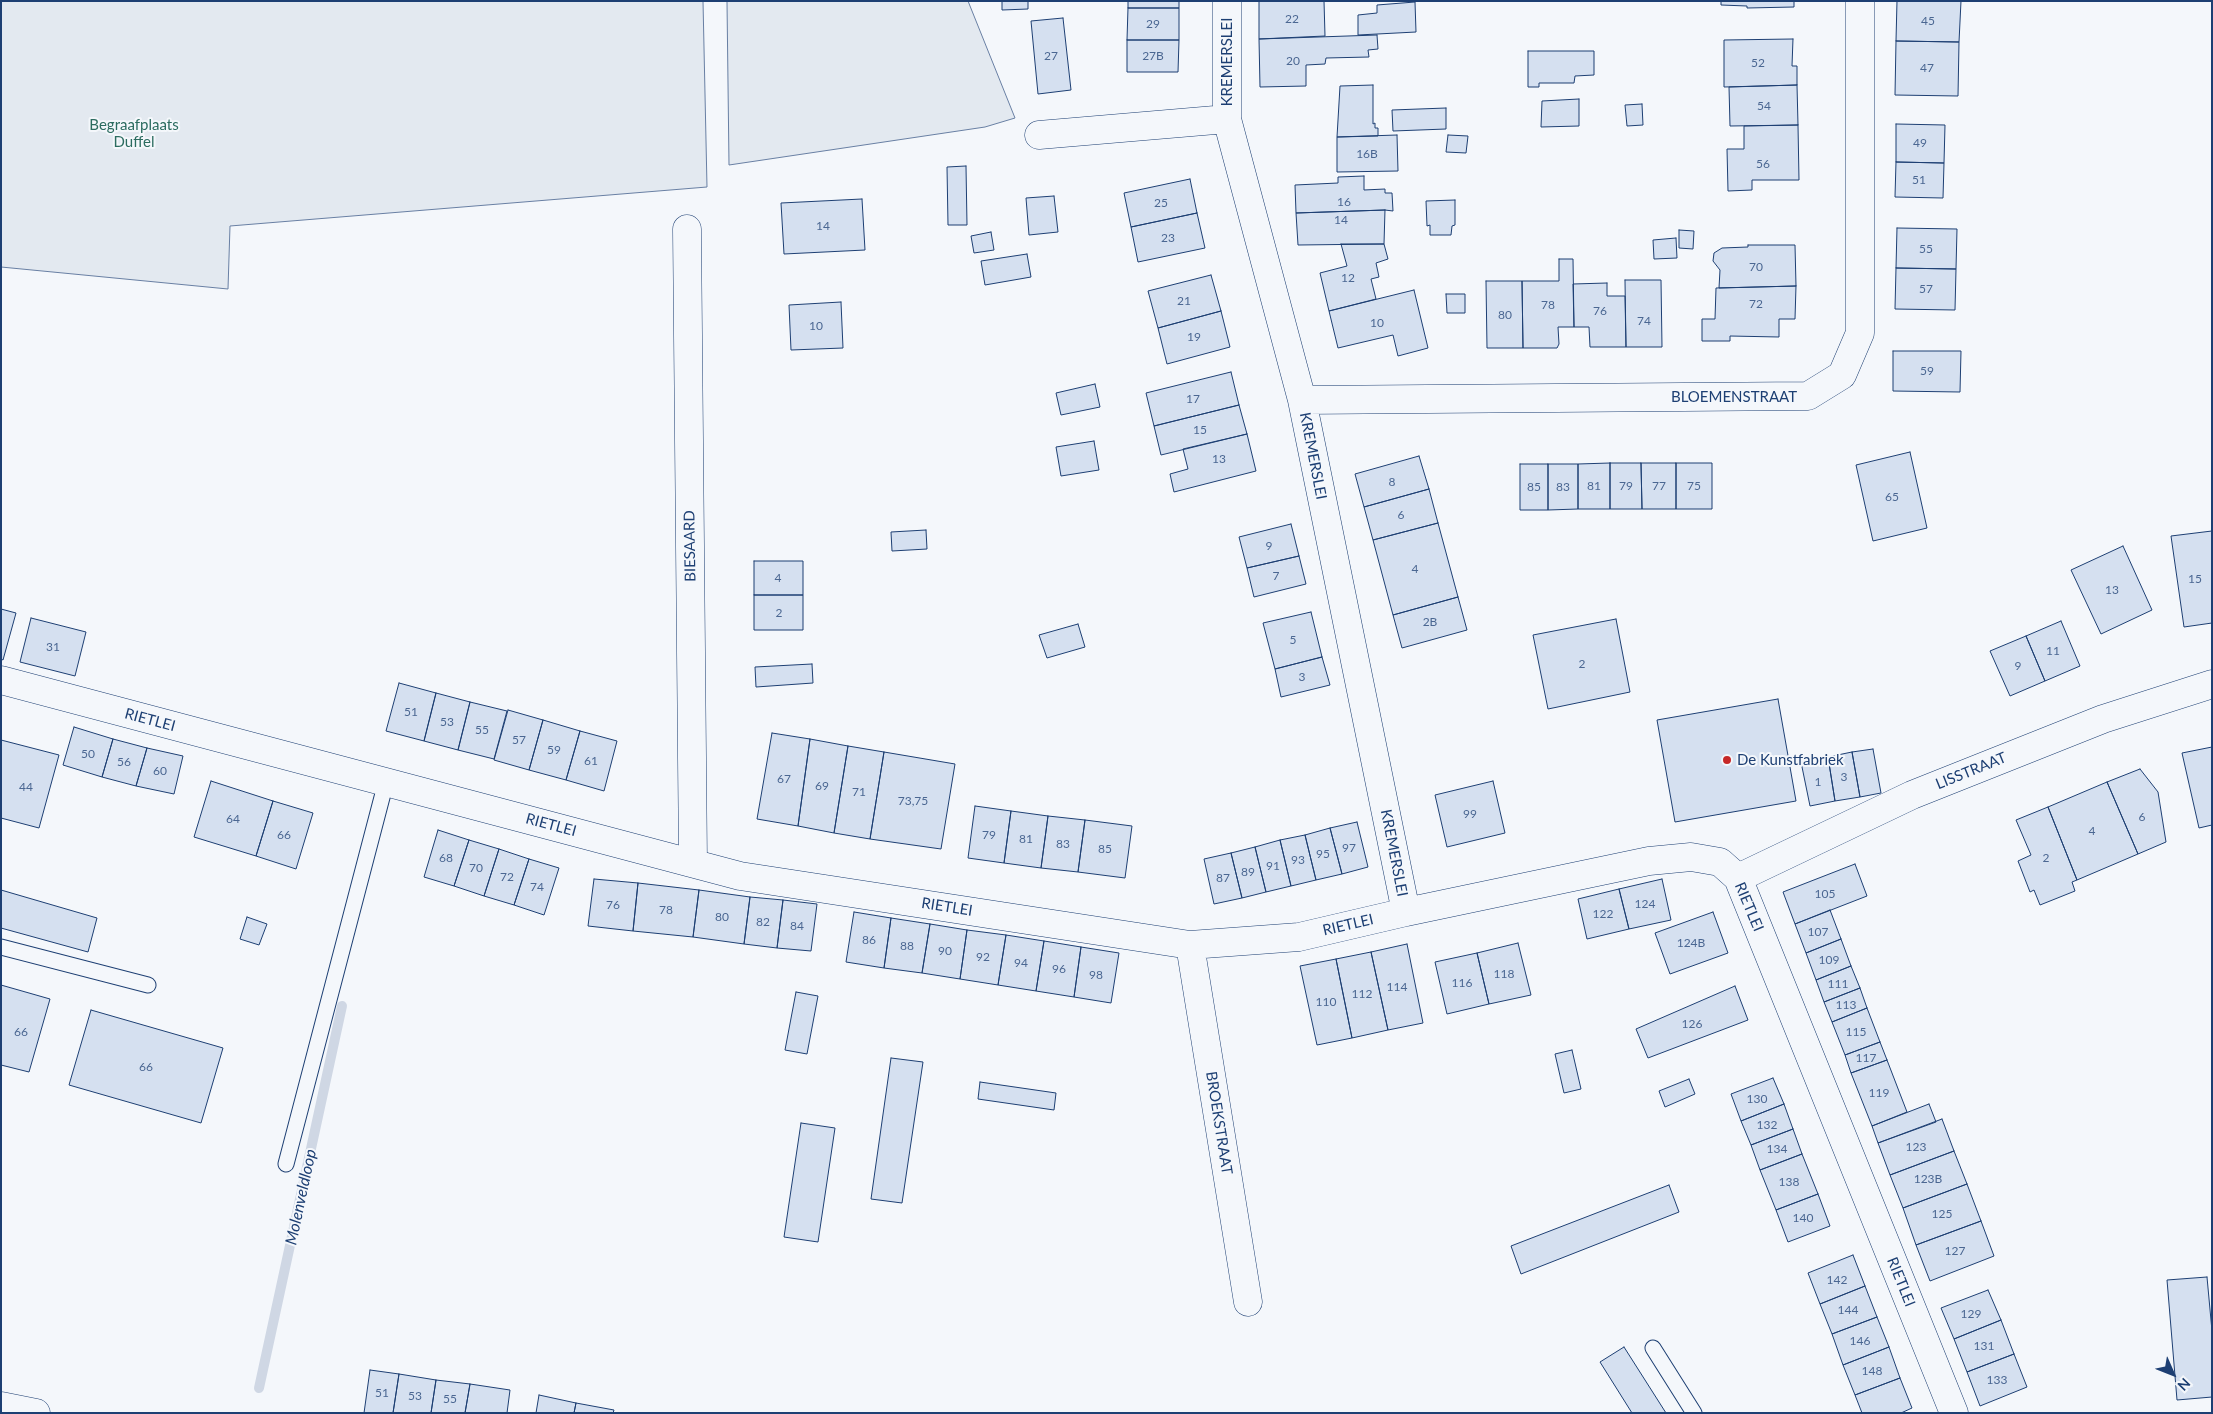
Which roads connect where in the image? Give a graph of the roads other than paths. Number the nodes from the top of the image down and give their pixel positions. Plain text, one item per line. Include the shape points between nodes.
1 (1227, 1) edge
2 (1860, 1) edge
3 (1227, 119) junction
4 (1039, 135) dead end
5 (687, 229) dead end
6 (1302, 400) junction
7 (1, 680) edge
8 (2212, 684) edge
9 (386, 782) junction
10 (693, 862) junction
11 (1738, 878) junction
12 (1406, 912) junction
13 (1190, 945) junction
14 (1, 947) edge
15 (148, 985) dead end
16 (286, 1164) dead end
17 (1248, 1302) dead end
18 (1653, 1348) dead end
19 (1694, 1413) edge
20 (1954, 1413) edge

1 - 3 street, KREMERSLEI
2 - 6 street, BLOEMENSTRAAT via 1860,333 1842,375 1808,396
3 - 4 street
3 - 6 street, KREMERSLEI
5 - 10 street, BIESAARD
6 - 12 street, KREMERSLEI
7 - 9 street, RIETLEI
8 - 11 street, LISSTRAAT via 2102,719 1912,795
9 - 10 street, RIETLEI
9 - 16 lane
10 - 13 street, RIETLEI via 740,876
11 - 12 street, RIETLEI via 1720,862 1691,857 1649,861
11 - 20 street, RIETLEI
12 - 13 street, RIETLEI via 1299,937
13 - 17 street, BROEKSTRAAT
14 - 15 lane
18 - 19 lane

